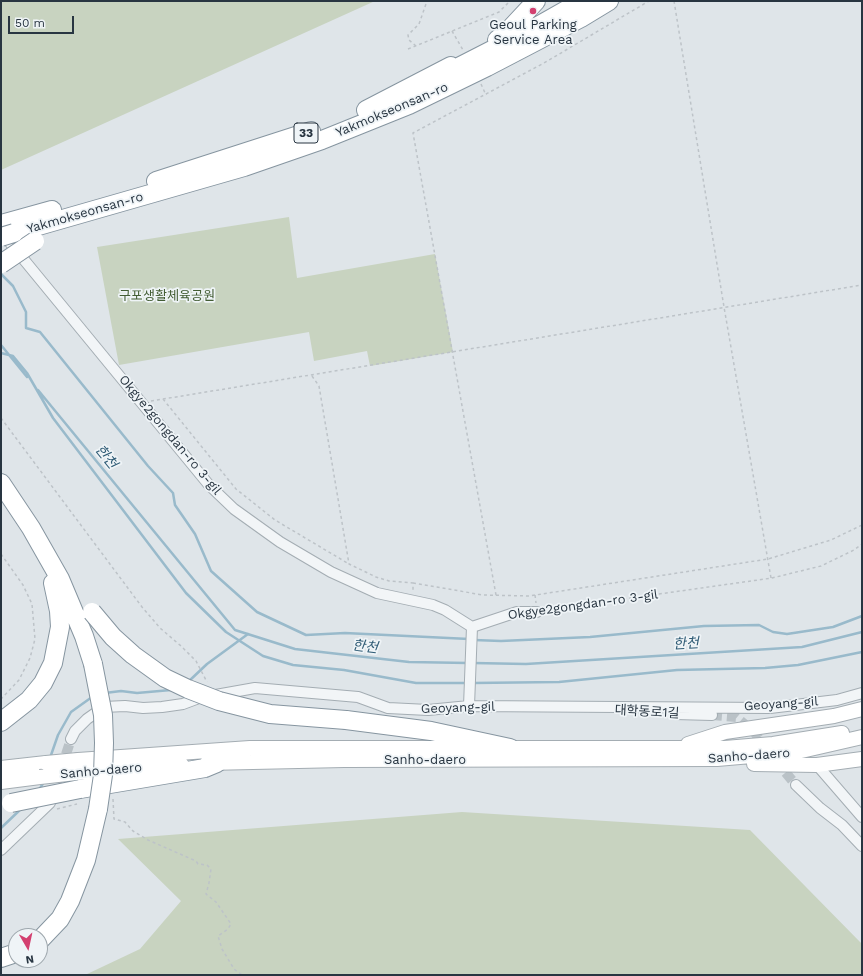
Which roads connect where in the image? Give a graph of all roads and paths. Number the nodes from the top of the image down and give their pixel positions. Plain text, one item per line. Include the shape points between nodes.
1 (427, 1) edge
2 (510, 1) edge
3 (536, 1) edge
4 (582, 1) edge
5 (609, 1) edge
6 (649, 1) edge
7 (674, 1) edge
8 (452, 31) junction
9 (416, 46) junction
10 (408, 49) dead end
11 (464, 52) dead end
12 (480, 80) dead end
13 (486, 95) junction
14 (366, 110) junction
15 (165, 191) junction
16 (6, 229) edge
17 (1, 264) edge
18 (862, 285) edge
19 (724, 307) junction
20 (453, 352) junction
21 (312, 376) junction
22 (163, 399) junction
23 (142, 402) junction
24 (1, 418) edge
25 (1, 483) edge
26 (1, 496) edge
27 (862, 524) edge
28 (862, 544) edge
29 (1, 554) edge
30 (47, 555) junction
31 (768, 559) junction
32 (349, 564) junction
33 (51, 576) junction
34 (771, 578) junction
35 (413, 583) junction
36 (496, 596) junction
37 (413, 601) junction
38 (537, 612) joint
39 (472, 630) junction
40 (89, 664) junction
41 (208, 683) dead end
42 (862, 693) edge
43 (1, 699) edge
44 (469, 702) junction
45 (583, 708) junction
46 (862, 709) edge
47 (712, 715) tunnel mouth
48 (1, 722) edge
49 (862, 728) edge
50 (851, 737) edge
51 (71, 739) tunnel mouth
52 (510, 748) junction
53 (674, 748) junction
54 (862, 758) edge
55 (702, 759) junction
56 (218, 763) joint
57 (817, 765) junction
58 (1, 768) edge
59 (1, 782) edge
60 (796, 785) tunnel mouth
61 (87, 792) junction
62 (6, 804) edge
63 (52, 807) joint
64 (862, 817) edge
65 (862, 846) edge
66 (1, 850) edge
67 (43, 928) edge
68 (48, 932) edge
69 (242, 975) edge

1 - 9 path via 419,24 408,35 409,40
2 - 8 path via 499,12
3 - 14 highway via 494,42
4 - 14 highway, Yakmokseonsan-ro / 33 via 406,94
5 - 15 highway, Yakmokseonsan-ro / 33 via 487,67 409,105 322,140
6 - 13 path
7 - 19 path
8 - 9 path
8 - 11 path
9 - 10 path
12 - 13 path
13 - 20 path via 413,133
14 - 16 highway, Yakmokseonsan-ro / 33 via 320,128
15 - 16 highway, Yakmokseonsan-ro / 33
15 - 17 highway, bridge via 90,216 35,241
16 - 23 street, Okgye2gongdan-ro 3-gil
18 - 19 path
19 - 20 path
19 - 31 path
20 - 21 path
20 - 36 path
21 - 22 path
21 - 32 path via 319,386
22 - 23 path
22 - 32 path via 236,489 275,520
23 - 37 street, Okgye2gongdan-ro 3-gil via 209,485 234,509 280,542 331,572 377,593
24 - 41 path via 142,607 196,662
25 - 30 highway
26 - 33 highway
27 - 31 path via 832,540
28 - 34 path, Okgye2gongdan-ro 3-gil via 821,566
29 - 43 path via 23,585 32,604 35,639 30,658 19,680
30 - 40 highway via 74,609
30 - 52 highway, bridge via 113,637 166,678 188,689 219,701 270,714 346,720 431,731
31 - 34 path
31 - 36 path via 529,596
32 - 35 path via 389,581
33 - 40 highway
33 - 48 highway via 60,620 60,633 53,663 29,700
34 - 38 path, Okgye2gongdan-ro 3-gil
35 - 36 path
35 - 37 path
37 - 39 street, Okgye2gongdan-ro 3-gil via 433,605
38 - 39 street, Okgye2gongdan-ro 3-gil via 517,612
39 - 44 street
40 - 61 highway, bridge via 103,722 103,775
42 - 45 street, Geoyang-gil via 822,702 770,708
44 - 45 street, Geoyang-gil
44 - 51 street, Geoyang-gil via 428,710 388,708 358,697 255,688 162,707 104,707 87,719
45 - 47 street, 대학동로1길
46 - 53 street via 834,716 725,732
49 - 50 street
50 - 53 street, Sanho-daero via 758,746
50 - 55 street, Sanho-daero via 822,748 766,756
52 - 53 street, Sanho-daero
52 - 61 street, Sanho-daero via 250,748
54 - 57 street
55 - 56 street, Sanho-daero via 337,760
55 - 57 street via 743,764
56 - 61 highway via 205,768
57 - 64 street
58 - 61 street, Sanho-daero, bridge via 46,763
59 - 61 street, Sanho-daero, bridge via 40,777
60 - 65 street
61 - 62 highway, bridge
61 - 63 path
61 - 67 highway via 84,846 66,895
61 - 68 highway via 86,860 70,901 60,919
61 - 69 path via 114,799 114,819 125,822 133,831 211,869 206,894 216,902 231,924 218,936 222,950 234,969
63 - 66 street

